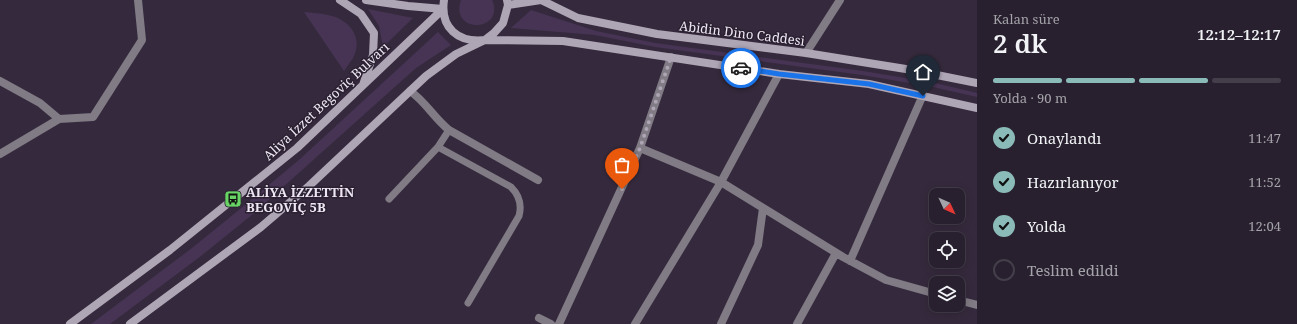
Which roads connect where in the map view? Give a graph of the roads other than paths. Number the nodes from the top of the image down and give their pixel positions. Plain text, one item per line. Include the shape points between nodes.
1 (138, 0) edge
2 (340, 0) edge
3 (366, 0) edge
4 (444, 0) edge
5 (516, 0) edge
6 (840, 0) edge
7 (508, 3) edge
8 (443, 9) junction
9 (485, 40) junction
10 (806, 53) junction
11 (671, 57) junction
12 (779, 74) junction
13 (0, 81) edge
14 (977, 83) edge
15 (363, 86) junction
16 (410, 91) junction
17 (923, 96) junction
18 (977, 108) edge
19 (59, 119) junction
20 (449, 130) junction
21 (438, 147) junction
22 (640, 148) junction
23 (0, 154) edge
24 (538, 180) dead end
25 (721, 182) junction
26 (388, 199) dead end
27 (763, 208) junction
28 (836, 253) junction
29 (850, 261) junction
30 (929, 292) edge
31 (965, 302) edge
32 (468, 303) dead end
33 (977, 305) edge
34 (539, 318) dead end
35 (70, 324) edge
36 (130, 324) edge
37 (551, 324) edge
38 (559, 324) edge
39 (634, 324) edge
40 (721, 324) edge
41 (798, 324) edge

1 - 19 street via 142,40 93,117
2 - 15 main road via 361,14 374,33 372,55
3 - 8 main road
4 - 8 main road
5 - 7 main road
6 - 10 street
7 - 9 main road via 503,23
7 - 10 main road, Abidin Dino Caddesi via 541,0 578,18 650,33
8 - 9 main road via 446,23 453,32 474,41
8 - 15 main road, Aliya İzzet Begoviç Bulvarı
9 - 11 main road via 557,40
9 - 16 main road via 456,54
10 - 14 main road, Abidin Dino Caddesi
11 - 12 main road
11 - 22 street
12 - 17 main road via 869,84
12 - 25 street
13 - 19 street via 40,103
15 - 35 main road, Aliya İzzet Begoviç Bulvarı via 297,148 170,250
16 - 20 street via 419,97 439,122
16 - 36 main road via 261,227
17 - 18 main road
17 - 29 street
19 - 23 street
20 - 21 lane
20 - 24 street
21 - 26 lane
21 - 32 lane via 511,187 520,201 519,216
22 - 25 street
22 - 38 street
25 - 27 street
25 - 39 street
27 - 28 street
27 - 40 street via 758,245
28 - 29 street
28 - 41 street
29 - 30 street via 886,280
31 - 33 street
34 - 37 street

